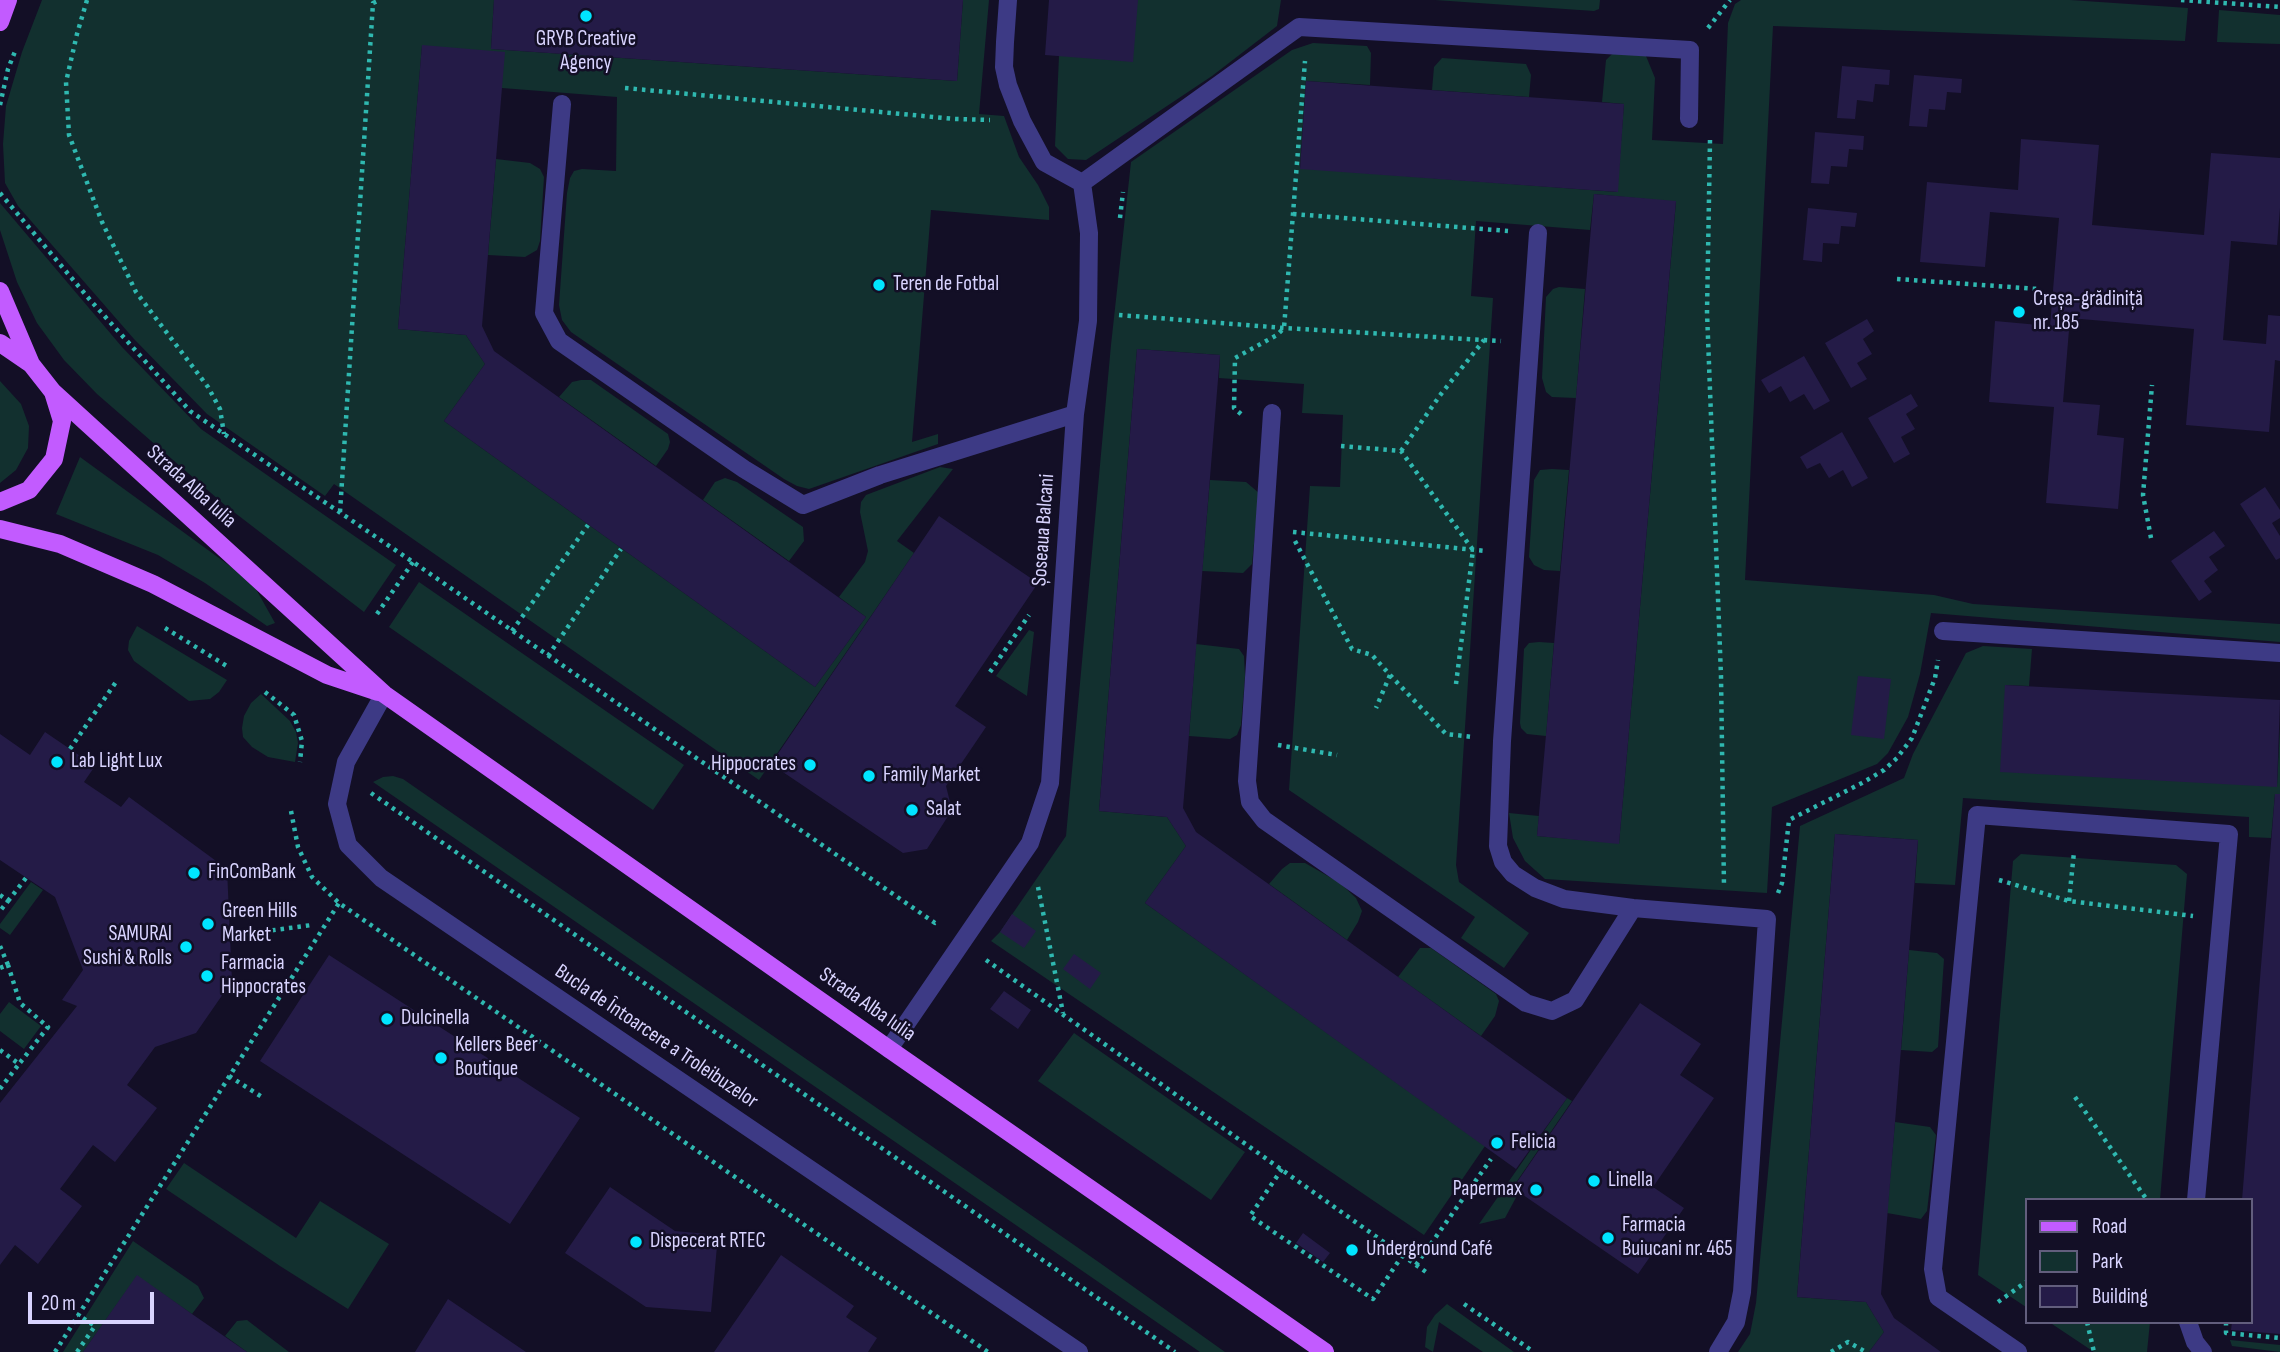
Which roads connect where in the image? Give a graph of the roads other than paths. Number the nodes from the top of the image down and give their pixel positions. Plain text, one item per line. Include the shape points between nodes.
1 (8, 0) edge
2 (1008, 0) edge
3 (0, 22) edge
4 (562, 104) dead end
5 (1689, 119) road end
6 (1082, 183) junction
7 (1538, 233) road end
8 (0, 291) edge
9 (0, 343) edge
10 (31, 364) junction
11 (53, 392) junction
12 (1272, 413) dead end
13 (1075, 414) junction
14 (0, 502) edge
15 (0, 528) edge
16 (1943, 631) road end
17 (2280, 653) edge
18 (384, 694) junction
19 (1633, 908) junction
20 (889, 1049) junction
21 (2196, 1198) edge
22 (2189, 1324) edge
23 (1079, 1352) edge
24 (1325, 1352) edge
25 (1717, 1352) edge
26 (2018, 1352) edge
27 (2203, 1352) edge

1 - 3 main road
2 - 6 lane via 1004,66 1022,121 1044,163
4 - 13 lane via 544,313 559,341 803,505 880,475
5 - 6 lane via 1690,50 1299,27
6 - 13 lane, Șoseaua Balcani via 1089,233 1088,321
7 - 19 lane via 1498,846 1513,874 1535,888 1564,899
8 - 10 main road, Strada Alba Iulia
9 - 10 main road
10 - 11 main road, Strada Alba Iulia
11 - 14 main road via 62,421 54,459 29,490
11 - 18 main road, Strada Alba Iulia
12 - 19 lane via 1247,781 1250,802 1264,820 1526,1003 1552,1011 1575,1000
13 - 20 lane, Șoseaua Balcani via 1049,783 1030,843
15 - 18 main road, Strada Alba Iulia via 60,544 130,574 327,675
16 - 17 lane
18 - 20 main road, Strada Alba Iulia
18 - 23 lane, Bucla de Întoarcere a Troleibuzelor via 346,762 337,804 348,845 381,878
19 - 25 lane via 1766,919 1742,1292 1736,1322
20 - 24 main road, Strada Alba Iulia
21 - 26 lane via 2229,834 1977,815 1933,1269 1938,1297
22 - 27 lane

